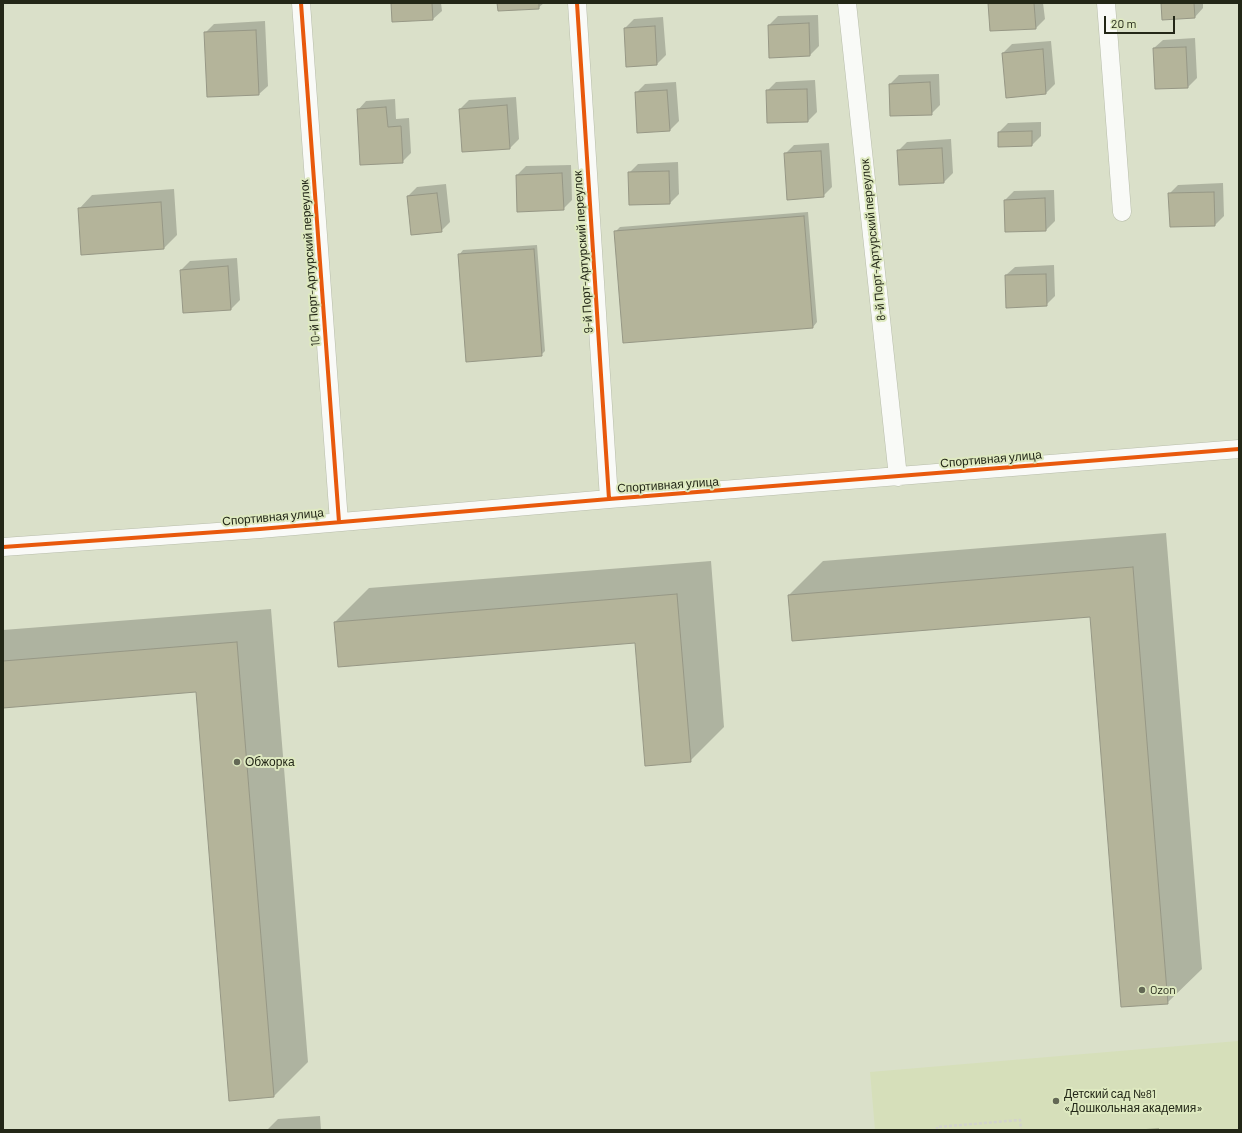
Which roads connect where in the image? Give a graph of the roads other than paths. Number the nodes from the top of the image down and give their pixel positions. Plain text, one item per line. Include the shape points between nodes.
1 (301, 3) edge
2 (578, 3) edge
3 (848, 3) edge
4 (1106, 3) edge
5 (1122, 212) dead end
6 (1239, 449) edge
7 (898, 477) junction
8 (609, 499) junction
9 (340, 522) junction
10 (3, 547) edge

1 - 9 street, 10-й Порт-Артурский переулок
2 - 8 street, 9-й Порт-Артурский переулок
3 - 7 street, 8-й Порт-Артурский переулок
4 - 5 street
6 - 7 street, Спортивная улица
7 - 8 street, Спортивная улица
8 - 9 street, Спортивная улица
9 - 10 street, Спортивная улица

